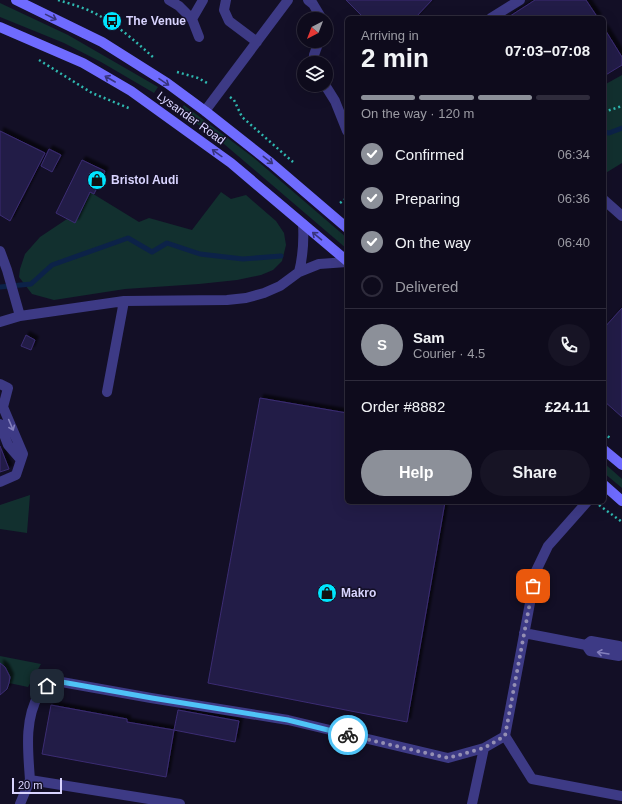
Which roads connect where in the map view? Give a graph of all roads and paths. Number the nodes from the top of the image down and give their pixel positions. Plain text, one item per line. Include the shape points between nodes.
1 (16, 0) edge
2 (169, 0) edge
3 (203, 0) edge
4 (226, 0) edge
5 (288, 0) edge
6 (308, 0) edge
7 (520, 0) edge
8 (318, 12) edge
9 (494, 16) edge
10 (192, 19) junction
11 (0, 27) edge
12 (199, 37) dead end
13 (257, 42) junction
14 (33, 56) dead end
15 (330, 92) edge
16 (622, 106) edge
17 (137, 111) dead end
18 (205, 111) junction
19 (606, 111) edge
20 (344, 113) edge
21 (345, 199) edge
22 (606, 202) edge
23 (340, 203) dead end
24 (622, 216) edge
25 (303, 224) junction
26 (345, 226) edge
27 (0, 251) edge
28 (345, 259) edge
29 (345, 261) edge
30 (299, 272) junction
31 (124, 301) junction
32 (20, 316) junction
33 (0, 322) edge
34 (0, 384) edge
35 (107, 392) dead end
36 (2, 411) edge
37 (0, 424) edge
38 (606, 452) edge
39 (21, 460) junction
40 (622, 465) edge
41 (0, 482) edge
42 (606, 487) edge
43 (622, 500) edge
44 (585, 504) edge
45 (599, 504) edge
46 (622, 522) edge
47 (524, 633) junction
48 (586, 645) junction
49 (622, 649) edge
50 (622, 653) edge
51 (505, 736) junction
52 (484, 748) junction
53 (30, 780) junction
54 (622, 796) edge
55 (20, 804) edge
56 (180, 804) edge
57 (472, 804) edge

1 -> 18 street, Lysander Road via 102,42 167,83
2 - 10 lane via 180,6
3 - 10 lane
4 - 13 lane via 224,10 229,20
5 - 13 lane
6 - 8 lane
7 - 9 lane
10 - 12 lane
25 -> 11 street, Lysander Road via 232,163 131,91 83,63
13 - 18 lane
14 - 17 path via 92,93
15 - 20 lane
16 - 19 path
18 -> 26 street, Lysander Road
21 - 23 path
22 - 24 lane
28 -> 25 street, Lysander Road
25 - 30 lane via 303,257
27 - 32 lane
29 - 30 lane via 319,264
30 - 31 lane via 280,286 246,298
31 - 32 lane
31 - 35 lane
32 - 33 lane
34 - 36 lane via 8,388
36 -> 39 lane via 23,454
37 - 39 lane via 8,445
38 - 40 street
39 - 41 lane via 16,475
42 - 43 street
44 - 47 lane via 545,552 536,571
45 - 46 path
47 - 48 lane
47 - 51 lane
48 - 49 lane via 591,641 619,646
50 -> 48 lane via 619,656 590,651
51 - 52 lane
51 - 54 lane via 532,779
52 - 53 lane via 448,758 288,720 56,681 39,693 30,718
52 - 57 lane
53 - 55 lane
53 - 56 lane

